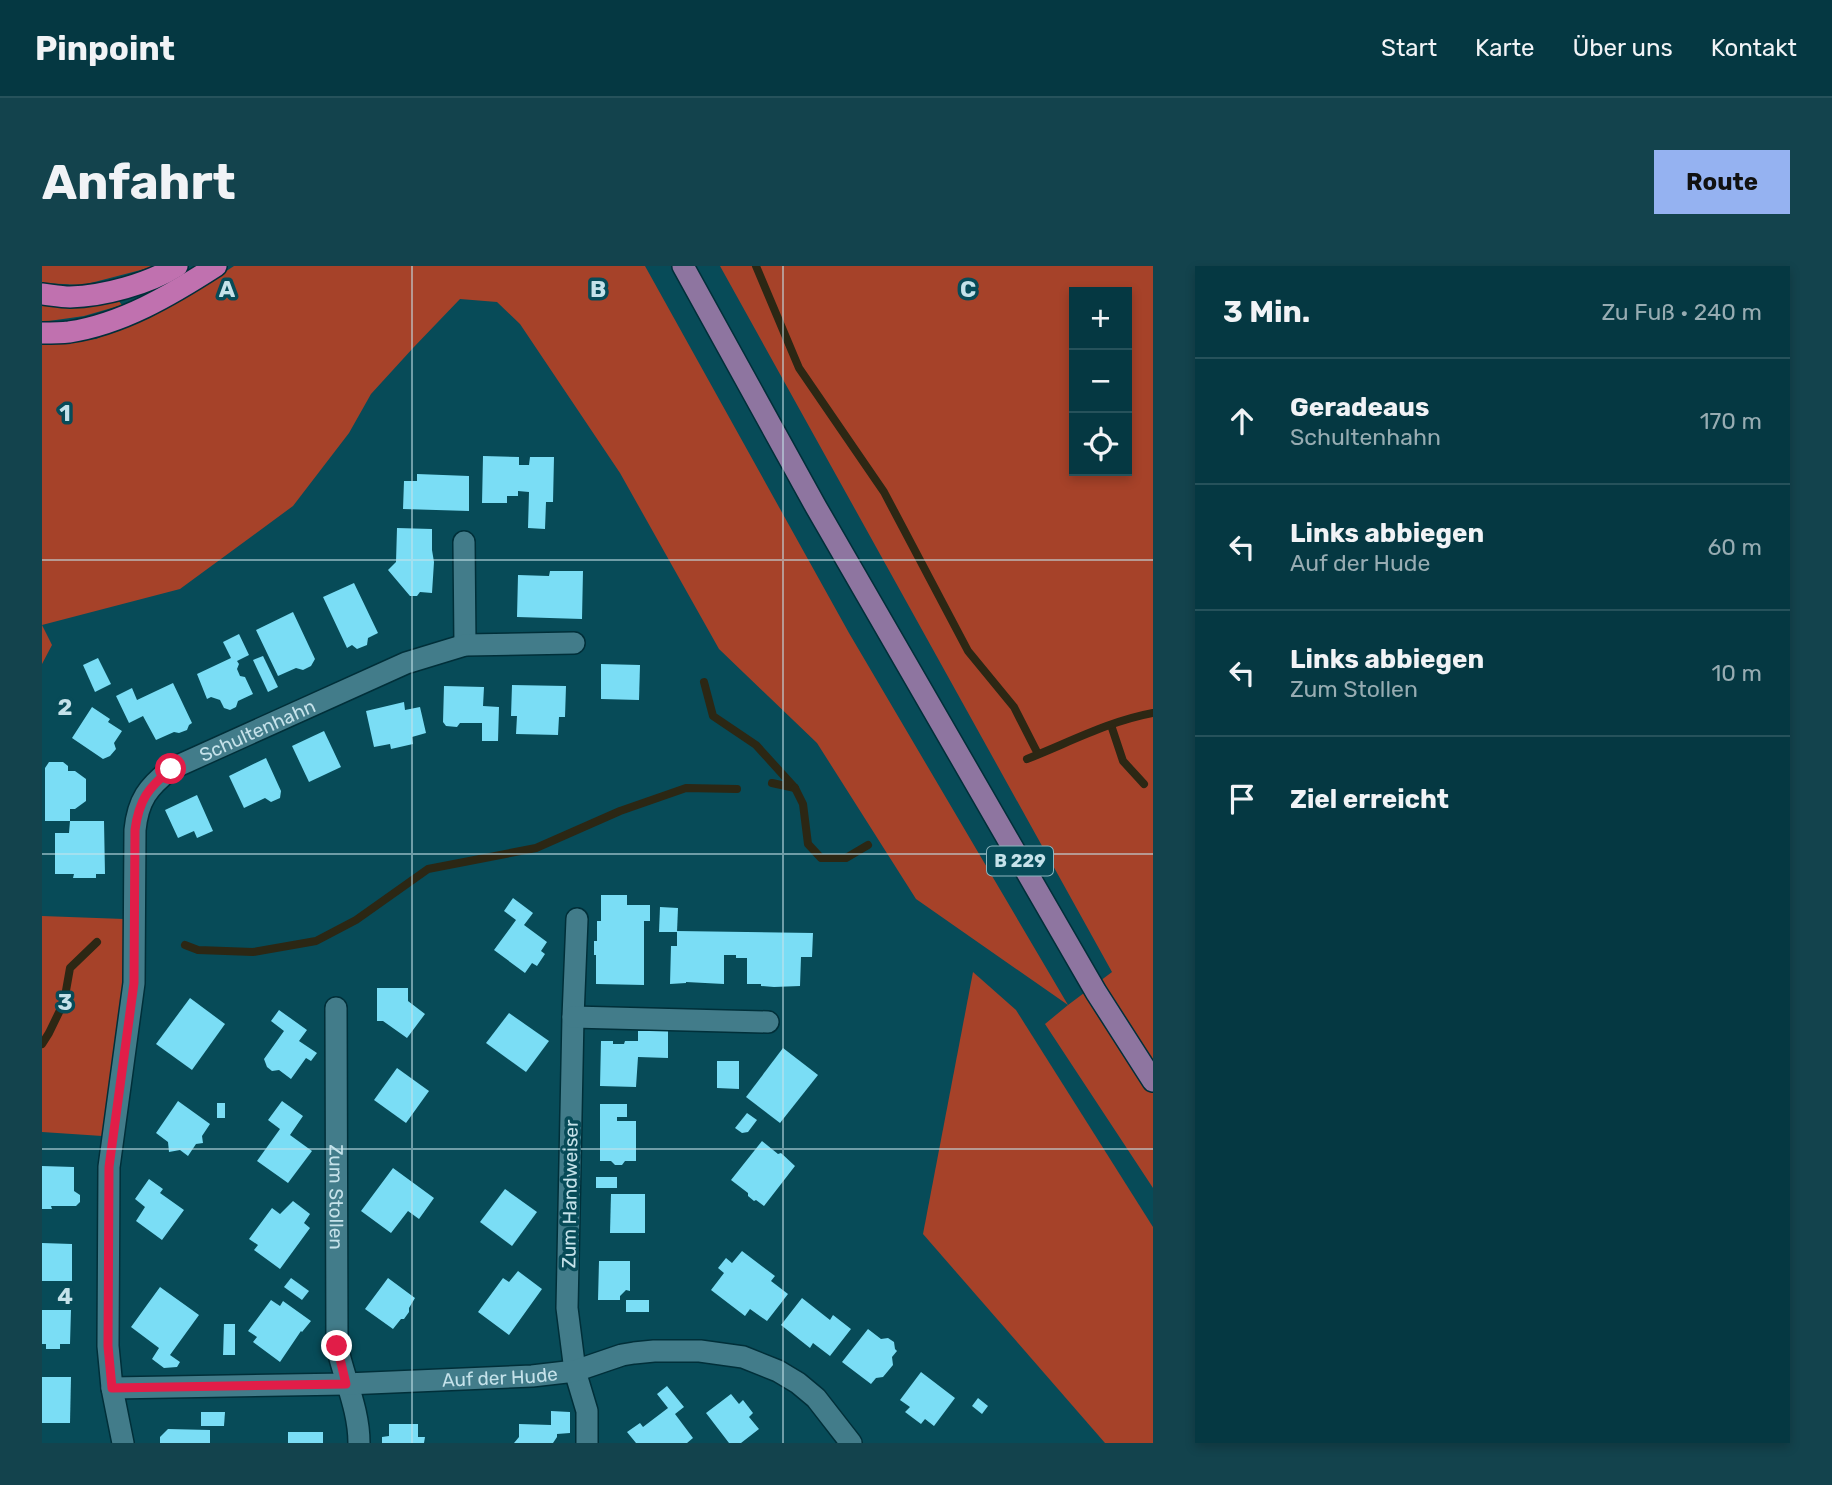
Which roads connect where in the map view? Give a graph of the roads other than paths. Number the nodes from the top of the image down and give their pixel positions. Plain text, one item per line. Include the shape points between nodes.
1 (177, 266) edge
2 (216, 266) edge
3 (682, 266) edge
4 (42, 294) edge
5 (42, 333) edge
6 (464, 542) dead end
7 (574, 643) dead end
8 (465, 645) junction
9 (577, 919) dead end
10 (336, 1008) dead end
11 (573, 1017) junction
12 (768, 1022) dead end
13 (1153, 1081) edge
14 (575, 1371) junction
15 (346, 1384) junction
16 (112, 1388) junction
17 (123, 1443) edge
18 (359, 1443) edge
19 (587, 1443) edge
20 (851, 1443) edge

1 - 4 highway via 129,287 68,297
2 - 5 highway via 134,312 96,326
3 - 13 main road, B 229 via 1075,956
6 - 8 street
7 - 8 street, Schultenhahn
8 - 16 street, Schultenhahn via 406,663 171,769 145,794 135,830 134,983 109,1167
9 - 11 street, Zum Handweiser
10 - 15 street, Zum Stollen via 337,1346
11 - 12 street
11 - 14 street, Zum Handweiser via 567,1308
14 - 15 street, Auf der Hude
14 - 19 street, Zum Handweiser via 587,1411
14 - 20 street, Auf der Hude via 654,1350 743,1357 798,1383 816,1398
15 - 16 street, Auf der Hude
15 - 18 street, Zum Stollen via 357,1416
16 - 17 street, Schultenhahn

